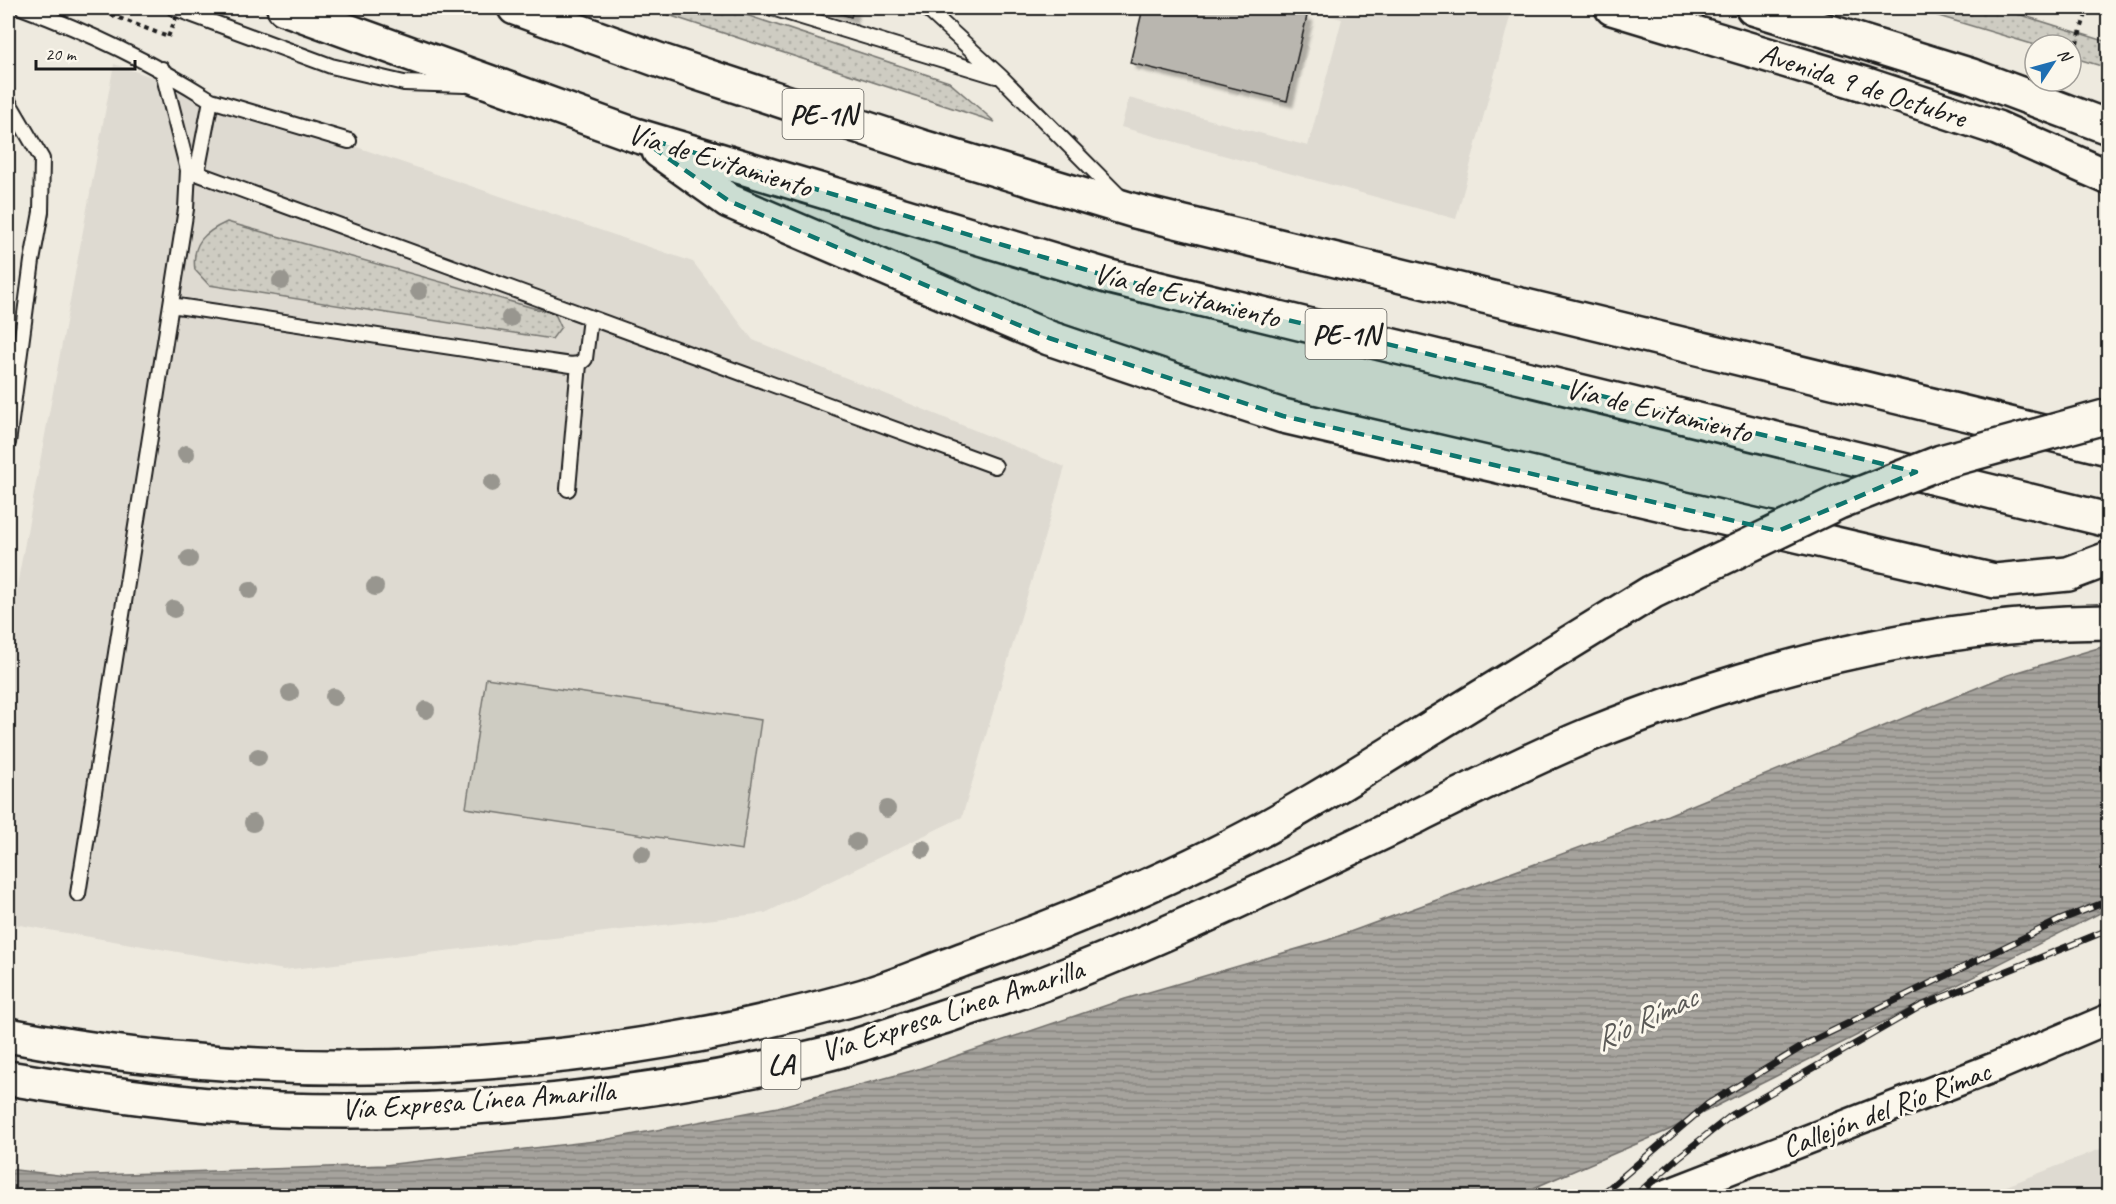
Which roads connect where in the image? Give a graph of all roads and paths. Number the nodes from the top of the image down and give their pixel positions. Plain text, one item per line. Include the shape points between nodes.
1 (23, 8) edge
2 (93, 8) edge
3 (174, 8) edge
4 (180, 8) edge
5 (284, 8) edge
6 (515, 8) edge
7 (772, 8) edge
8 (926, 8) edge
9 (1612, 8) edge
10 (1753, 8) edge
11 (2087, 11) dead end
12 (2080, 33) edge
13 (162, 69) junction
14 (1001, 77) junction
15 (501, 86) junction
16 (211, 100) junction
17 (8, 101) edge
18 (2109, 128) edge
19 (635, 135) junction
20 (349, 141) dead end
21 (193, 171) junction
22 (2109, 177) edge
23 (1134, 211) junction
24 (171, 305) junction
25 (590, 318) junction
26 (579, 364) junction
27 (10, 408) edge
28 (2109, 416) edge
29 (8, 443) edge
30 (2109, 448) edge
31 (995, 466) dead end
32 (568, 489) dead end
33 (2109, 520) edge
34 (2109, 559) edge
35 (2109, 622) edge
36 (78, 894) dead end
37 (2109, 1019) edge
38 (8, 1035) edge
39 (8, 1078) edge
40 (1662, 1197) edge

1 - 13 lane
2 - 4 path, bridge via 168,37
3 - 15 lane via 331,66 404,83
5 - 15 main road, Vía de Evitamiento / PE-1N
6 - 23 main road, PE-1N via 922,147
7 - 14 lane
8 - 14 lane
9 - 22 main road, Avenida 9 de Octubre via 1997,128
10 - 18 main road, Avenida 9 de Octubre via 1972,76
11 - 12 path
13 - 16 lane
13 - 21 lane
14 - 23 lane
15 - 19 main road, Vía de Evitamiento / PE-1N
16 - 20 lane
16 - 21 lane
17 - 27 lane via 42,159 41,212
19 - 33 main road, Vía de Evitamiento / PE-1N via 1110,277
19 - 34 main road via 729,201 1049,338 1283,416 1995,581 2068,574
21 - 24 lane
21 - 25 lane
23 - 30 main road, PE-1N
24 - 26 lane
24 - 36 lane
25 - 26 lane via 585,359
25 - 31 lane
26 - 32 lane
27 - 29 lane
28 - 38 main road, Vía Expresa Línea Amarilla / LA, bridge via 1941,462 1839,502 1652,592 1352,777 1214,855 1031,934 861,997 654,1041 460,1062 362,1066 196,1060
35 - 39 main road, Vía Expresa Línea Amarilla / LA via 2006,626 1940,634 1807,662 1660,707 1580,739 1240,900 1052,981 831,1053 739,1073 550,1100 369,1110 278,1110 172,1101
37 - 40 street, Callejón del Río Rímac

